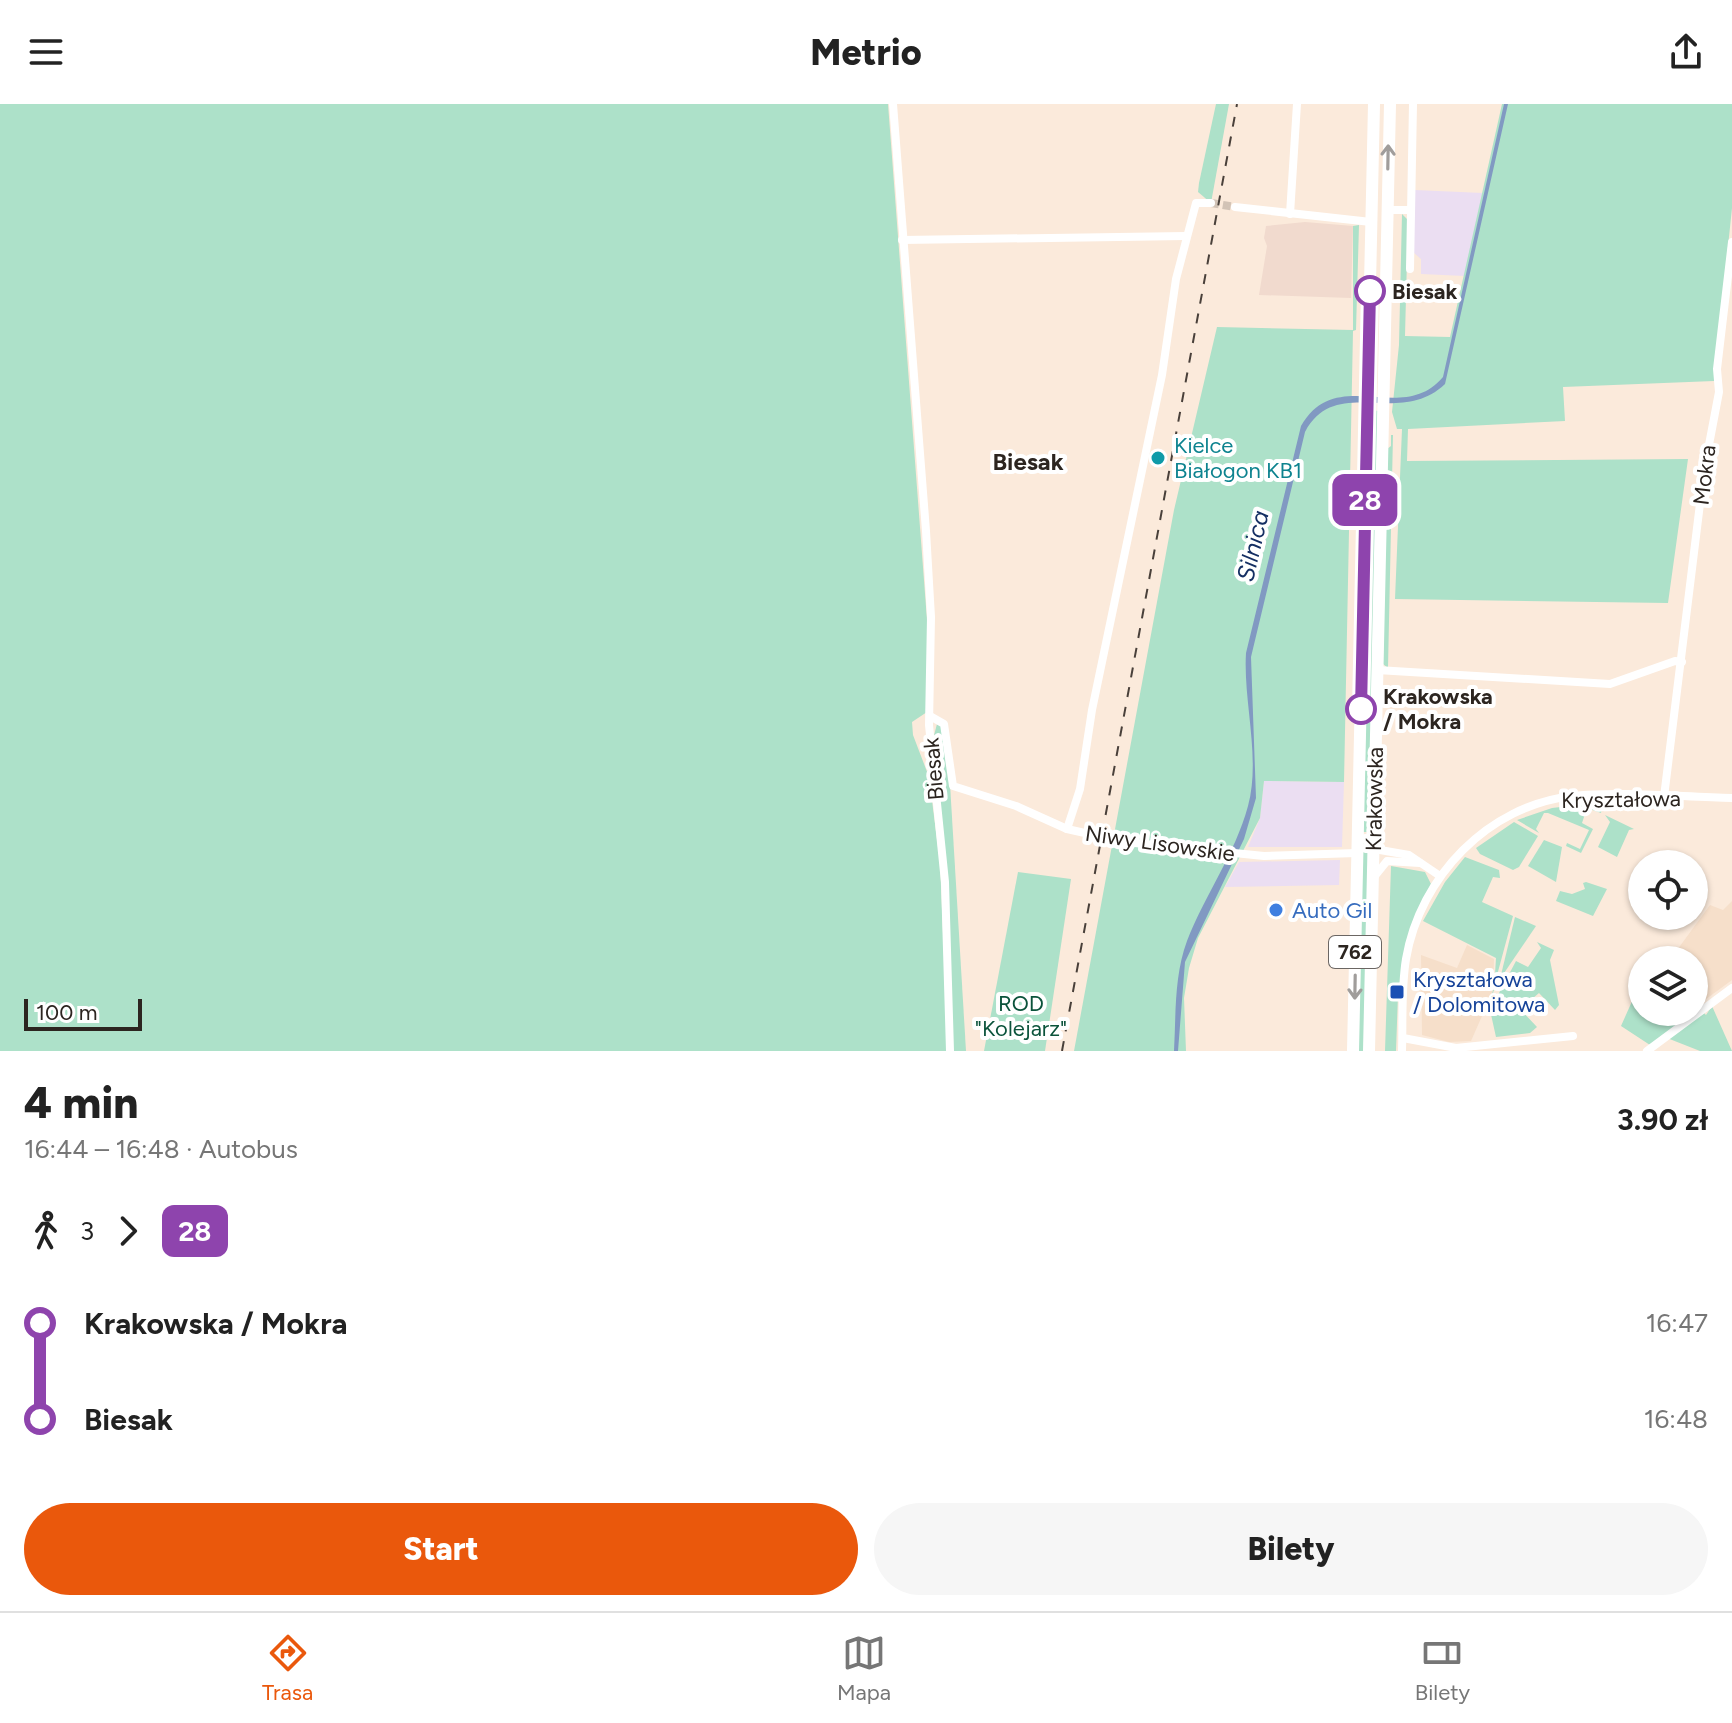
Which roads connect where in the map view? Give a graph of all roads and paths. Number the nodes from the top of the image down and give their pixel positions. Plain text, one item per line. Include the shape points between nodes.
1 (893, 104) edge
2 (1297, 104) edge
3 (1374, 104) edge
4 (1390, 104) edge
5 (1413, 104) edge
6 (1211, 203) dead end
7 (1235, 207) tunnel mouth
8 (1387, 210) junction
9 (1411, 210) junction
10 (1290, 214) junction
11 (1371, 222) junction
12 (1186, 236) junction
13 (902, 240) junction
14 (1732, 242) edge
15 (1410, 269) dead end
16 (1682, 662) junction
17 (1377, 670) junction
18 (930, 716) junction
19 (1664, 797) junction
20 (1732, 798) edge
21 (1067, 829) junction
22 (1373, 843) junction
23 (1357, 853) junction
24 (1421, 863) junction
25 (1440, 876) junction
26 (1372, 881) junction
27 (1732, 988) edge
28 (1573, 1036) dead end
29 (1403, 1038) junction
30 (950, 1051) edge
31 (1353, 1051) edge
32 (1369, 1051) edge
33 (1402, 1051) edge
34 (1647, 1051) edge

1 - 13 street, Biesak
2 - 10 street
3 - 11 main road, Krakowska / 762
8 -> 4 main road, Krakowska / 762
5 - 9 street
6 - 12 street via 1194,205
7 - 10 street
8 - 9 street
8 - 17 main road, Krakowska / 762
9 - 15 street
10 - 11 street
11 - 23 main road, Krakowska / 762
12 - 13 street
12 - 21 street via 1080,789
13 - 18 street, Biesak via 928,557
14 - 16 street, Mokra via 1719,392 1704,471
16 - 17 street via 1610,684
16 - 19 street, Mokra
17 - 22 main road, Krakowska / 762
18 - 21 street, Niwy Lisowskie via 944,724 953,786
18 - 30 street, Biesak via 945,882
19 - 20 street, Kryształowa
19 - 25 street, Kryształowa via 1574,796 1542,802 1482,832
21 - 23 street, Niwy Lisowskie via 1125,842 1239,855
22 - 24 street
22 - 26 main road, Krakowska / 762
23 -> 31 main road, Krakowska / 762
24 - 25 street
24 - 26 street via 1387,861
25 - 29 street, Kryształowa via 1409,946
26 - 32 main road, Krakowska / 762
27 - 34 street
28 - 29 street via 1456,1048
29 - 33 street, Kryształowa

